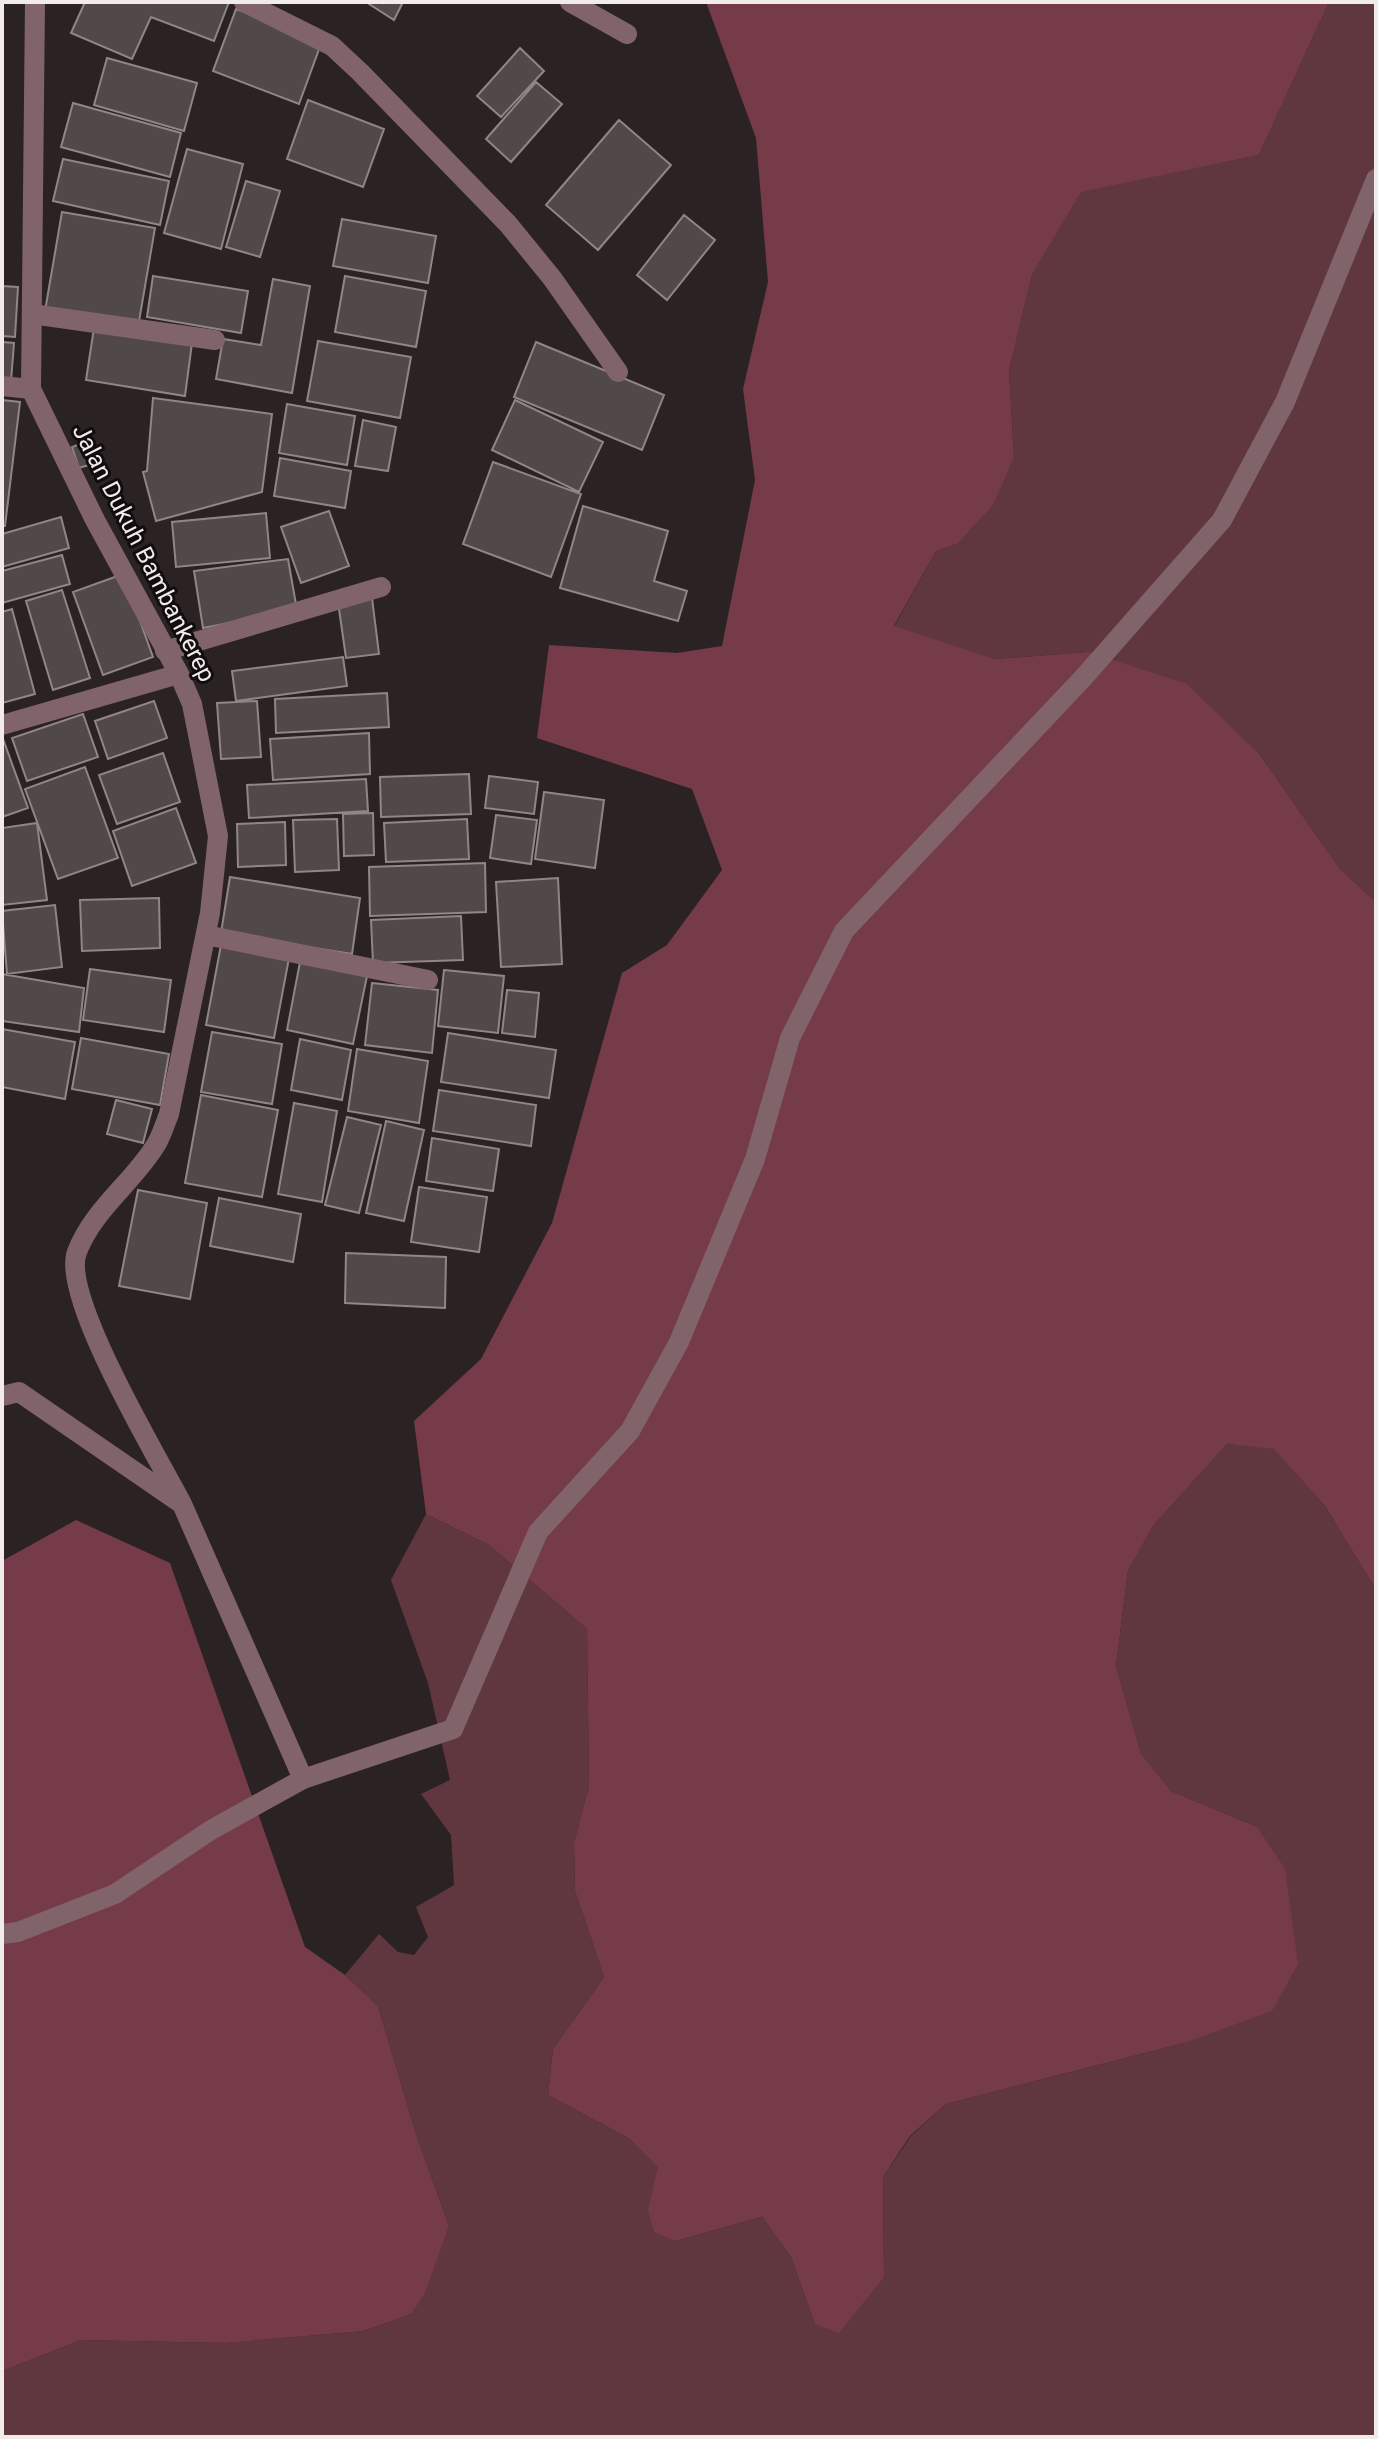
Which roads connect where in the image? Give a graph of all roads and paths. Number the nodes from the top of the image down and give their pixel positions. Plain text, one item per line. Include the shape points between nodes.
1 (35, 2) edge
2 (244, 2) edge
3 (570, 2) edge
4 (627, 34) dead end
5 (1376, 179) edge
6 (32, 314) junction
7 (215, 340) dead end
8 (618, 372) dead end
9 (2, 386) edge
10 (31, 389) junction
11 (381, 587) dead end
12 (165, 651) junction
13 (179, 674) junction
14 (2, 725) edge
15 (206, 935) junction
16 (428, 980) dead end
17 (2, 1396) edge
18 (182, 1504) junction
19 (303, 1779) junction
20 (2, 1934) edge

1 - 6 street, Jalan Dukuh Bambankerep
2 - 8 street via 332,46 360,72 508,224
3 - 4 street
5 - 19 street via 1285,402 1222,520 1083,678 844,931 790,1038 755,1159 679,1342 630,1431 538,1532 453,1729
6 - 7 street
6 - 10 street, Jalan Dukuh Bambankerep
9 - 10 street
10 - 12 street, Jalan Dukuh Bambankerep
11 - 12 street
12 - 13 street, Jalan Dukuh Bambankerep
13 - 14 street
13 - 15 street, Jalan Dukuh Bambankerep via 192,704 218,836
15 - 16 street
15 - 18 street, Jalan Dukuh Bambankerep via 169,1114 156,1144 86,1235 75,1266 100,1349
17 - 18 street via 19,1392
18 - 19 street, Jalan Dukuh Bambankerep
19 - 20 street via 211,1830 115,1894

